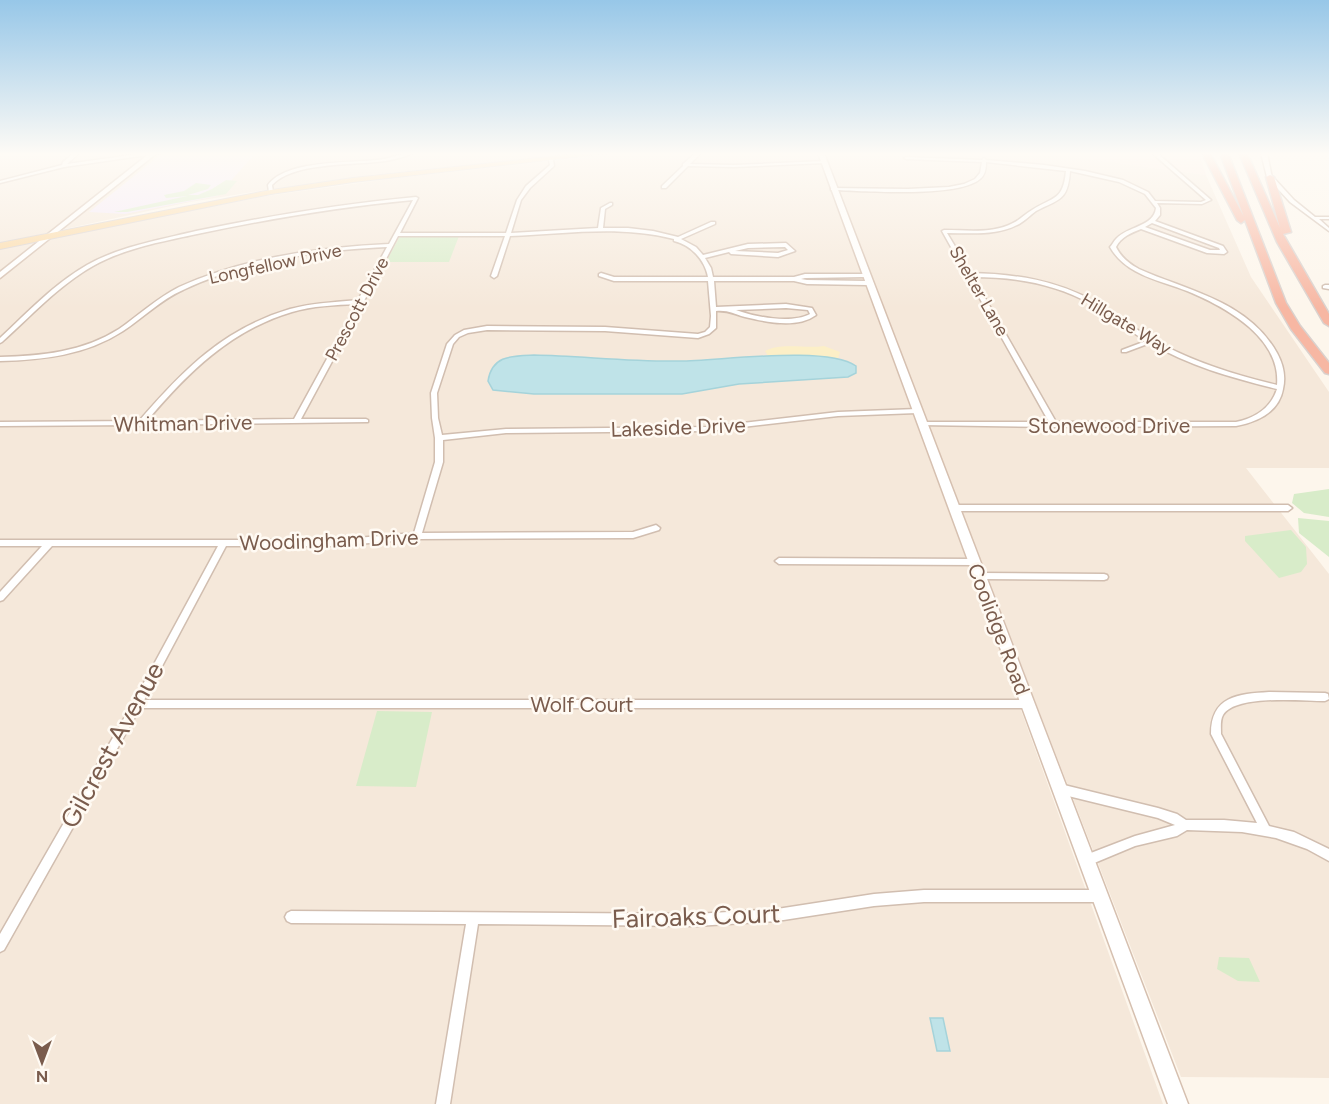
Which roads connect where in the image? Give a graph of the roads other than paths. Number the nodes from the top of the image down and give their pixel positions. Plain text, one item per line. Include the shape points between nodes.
1 (91, 205) edge
2 (208, 205) edge
3 (368, 205) edge
4 (413, 205) edge
5 (519, 205) edge
6 (609, 205) edge
7 (839, 205) edge
8 (1046, 205) edge
9 (1157, 205) edge
10 (1233, 205) edge
11 (1243, 205) edge
12 (1266, 205) edge
13 (1278, 205) edge
14 (1299, 205) edge
15 (1313, 218) junction
16 (1329, 218) edge
17 (1151, 221) junction
18 (713, 223) dead end
19 (1141, 227) junction
20 (600, 228) junction
21 (1329, 230) edge
22 (396, 234) junction
23 (507, 234) junction
24 (51, 236) junction
25 (676, 240) junction
26 (390, 245) junction
27 (0, 246) edge
28 (731, 252) junction
29 (703, 257) junction
30 (1266, 266) junction
31 (969, 274) junction
32 (600, 275) dead end
33 (0, 276) edge
34 (494, 276) dead end
35 (710, 279) junction
36 (866, 279) junction
37 (362, 302) junction
38 (713, 309) junction
39 (729, 309) junction
40 (1327, 321) edge
41 (0, 341) edge
42 (1150, 341) junction
43 (1124, 351) dead end
44 (0, 359) edge
45 (1329, 370) edge
46 (1280, 388) junction
47 (917, 411) junction
48 (297, 421) junction
49 (366, 421) dead end
50 (0, 424) edge
51 (140, 424) junction
52 (922, 424) junction
53 (1054, 425) junction
54 (439, 438) junction
55 (954, 508) junction
56 (1288, 508) dead end
57 (656, 528) dead end
58 (417, 536) junction
59 (0, 543) edge
60 (49, 544) junction
61 (223, 544) junction
62 (779, 561) dead end
63 (974, 562) junction
64 (979, 576) junction
65 (1104, 577) dead end
66 (0, 598) edge
67 (1324, 697) dead end
68 (137, 704) junction
69 (1028, 704) junction
70 (1060, 789) junction
71 (1185, 825) junction
72 (1265, 828) junction
73 (1329, 855) edge
74 (1087, 860) junction
75 (1100, 896) junction
76 (291, 917) dead end
77 (473, 918) junction
78 (0, 946) edge
79 (443, 1104) edge
80 (1178, 1104) edge

1 - 24 street
2 - 24 main road
3 - 41 street, Prescott Drive via 267,218 121,252 77,274
4 - 22 street, Prescott Drive
5 - 23 street
6 - 20 street via 603,208
7 - 36 street, Coolidge Road
8 - 31 street, Shelter Lane via 1016,225 997,230 944,231
9 - 17 street via 1159,211
10 - 30 highway
11 - 30 highway
12 - 40 highway
13 - 40 highway via 1289,243
14 - 15 street
15 - 16 street
15 - 21 street
17 - 19 street
17 - 19 street via 1219,246 1224,252 1209,252
18 - 25 street
19 - 46 street via 1115,241 1113,247 1118,255 1138,270 1211,300 1249,325 1268,343 1277,359 1282,377
20 - 23 street
20 - 25 street via 635,230
22 - 23 street
22 - 26 street, Prescott Drive
23 - 34 street
24 - 27 main road
24 - 33 street
25 - 29 street
26 - 37 street, Prescott Drive
26 - 44 street, Longfellow Drive via 326,251 219,274 170,294 118,332 87,346 46,357
28 - 28 street via 748,246 782,245 790,246 792,251 778,255
28 - 29 street
29 - 35 street
30 - 45 highway via 1295,327
31 - 42 street, Hillgate Way via 1016,278 1067,291 1093,303
31 - 53 street, Shelter Lane
32 - 35 street via 614,279
35 - 36 street
35 - 38 street
36 - 47 street, Coolidge Road
37 - 48 street, Prescott Drive
37 - 51 street via 298,308 243,328 196,365
38 - 39 street
38 - 54 street via 713,328 698,336 605,328 466,331 453,338 437,380 434,404
39 - 39 street via 739,314 788,320 813,315 810,309 793,306
42 - 43 street
42 - 46 street, Hillgate Way via 1209,367
46 - 53 street, Stonewood Drive via 1265,412 1254,420 1236,424
47 - 52 street, Coolidge Road
47 - 54 street, Lakeside Drive via 838,414 708,429 506,431
48 - 49 street, Whitman Drive
48 - 51 street, Whitman Drive
50 - 51 street, Whitman Drive
52 - 53 street, Stonewood Drive
52 - 55 street, Coolidge Road
54 - 58 street via 436,475
55 - 56 street
55 - 63 street, Coolidge Road
57 - 58 street, Woodingham Drive via 633,535
58 - 61 street, Woodingham Drive via 334,543
59 - 60 street, Woodingham Drive
60 - 61 street, Woodingham Drive
60 - 66 street
61 - 68 street, Gilcrest Avenue
62 - 63 street
63 - 64 street, Coolidge Road
64 - 65 street
64 - 69 street, Coolidge Road
67 - 72 street via 1255,697 1238,700 1220,712 1216,734
68 - 69 street, Wolf Court
68 - 78 street, Gilcrest Avenue
69 - 70 street, Coolidge Road
70 - 71 street via 1158,813
70 - 74 street, Coolidge Road
71 - 72 street
71 - 74 street
72 - 73 street
74 - 75 street, Coolidge Road
75 - 77 street, Fairoaks Court via 924,896 736,919
75 - 80 street, Coolidge Road
76 - 77 street, Fairoaks Court
77 - 79 street

